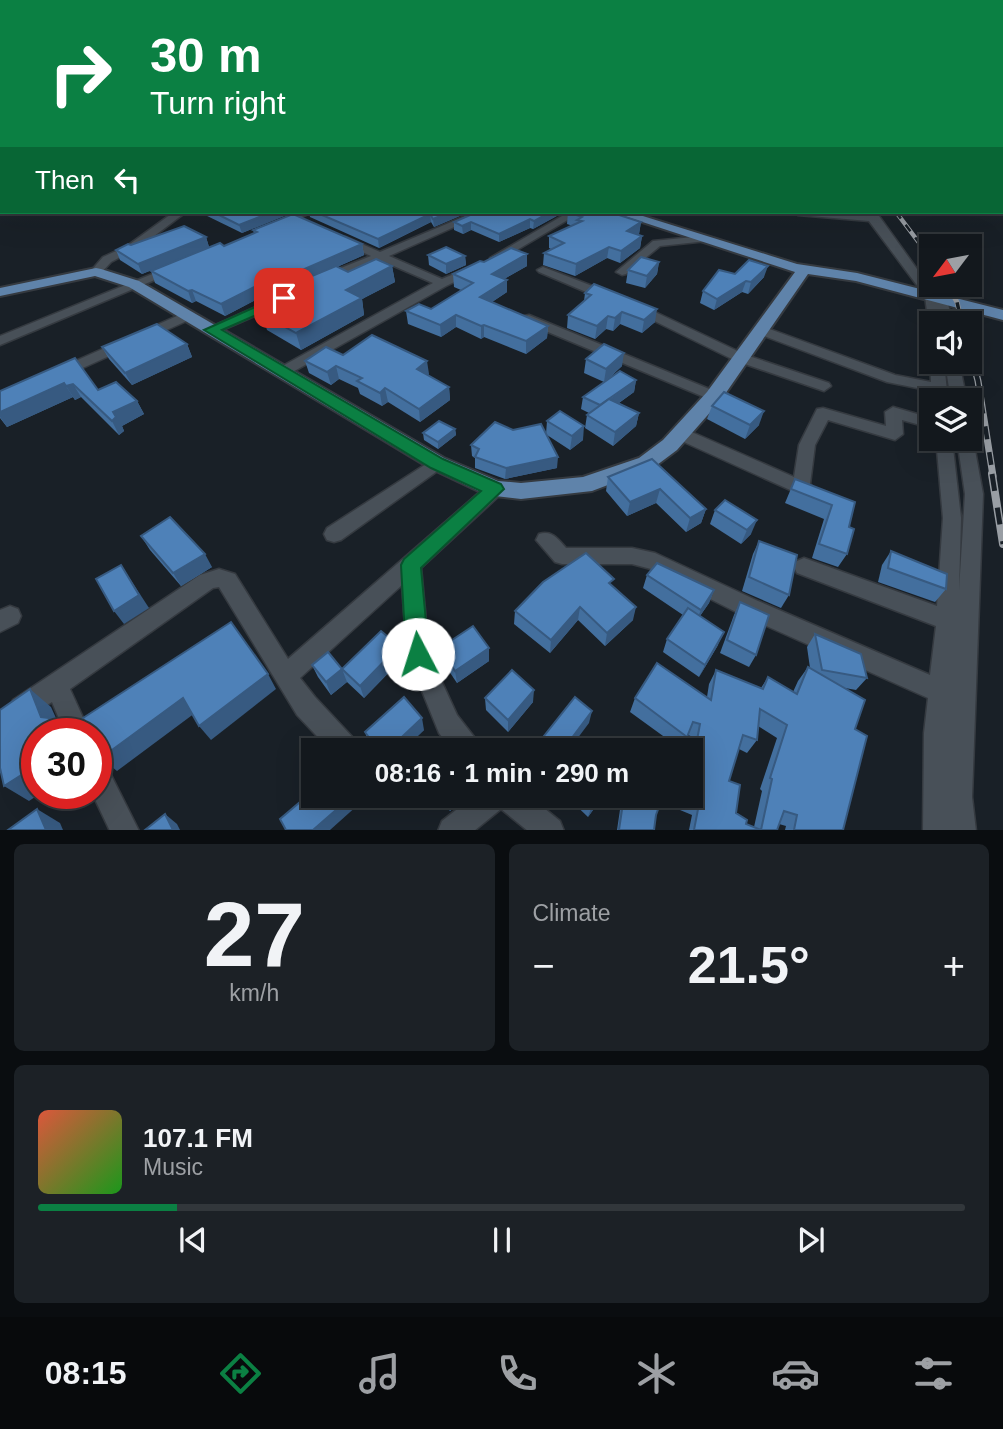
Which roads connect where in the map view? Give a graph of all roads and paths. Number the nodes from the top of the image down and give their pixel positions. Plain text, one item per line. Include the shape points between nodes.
1 (177, 214) edge
2 (303, 214) edge
3 (478, 214) edge
4 (573, 214) edge
5 (624, 214) edge
6 (847, 214) edge
7 (871, 215) edge
8 (295, 217) junction
9 (313, 225) edge
10 (273, 226) edge
11 (335, 235) edge
12 (703, 239) junction
13 (380, 256) junction
14 (180, 265) edge
15 (543, 270) dead end
16 (804, 270) junction
17 (96, 272) junction
18 (622, 272) dead end
19 (919, 275) edge
20 (442, 283) junction
21 (134, 284) junction
22 (0, 292) edge
23 (919, 292) edge
24 (941, 298) edge
25 (521, 315) edge
26 (1003, 315) edge
27 (186, 316) junction
28 (211, 330) junction
29 (761, 330) junction
30 (0, 341) edge
31 (741, 358) junction
32 (284, 371) junction
33 (50, 378) edge
34 (824, 386) dead end
35 (921, 388) edge
36 (714, 396) junction
37 (919, 420) edge
38 (681, 434) junction
39 (945, 451) edge
40 (967, 451) edge
41 (437, 463) junction
42 (801, 488) junction
43 (495, 489) junction
44 (825, 497) edge
45 (334, 534) dead end
46 (546, 540) dead end
47 (411, 565) junction
48 (804, 567) dead end
49 (947, 620) junction
50 (285, 676) junction
51 (56, 685) junction
52 (940, 691) junction
53 (71, 718) edge
54 (2, 724) edge
55 (336, 738) edge
56 (459, 738) edge
57 (112, 805) edge
58 (481, 808) edge
59 (522, 808) edge
60 (125, 830) edge
61 (453, 830) edge
62 (549, 830) edge
63 (937, 830) edge
64 (962, 830) edge

1 - 17 street via 132,248 105,259
2 - 8 street
3 - 13 street
4 - 20 street via 505,254
5 - 12 main road
6 - 7 street
7 - 19 street
8 - 9 street
8 - 10 street
11 - 13 street
12 - 16 main road
12 - 18 street via 657,243
13 - 20 street
13 - 28 street
14 - 21 street
15 - 31 street via 659,316
16 - 23 main road via 846,274
16 - 29 main road
17 - 21 main road
17 - 22 main road
20 - 32 street
21 - 27 main road
21 - 30 street
24 - 26 main road
25 - 36 street
27 - 28 main road
27 - 33 street
28 - 32 main road
29 - 31 main road
29 - 35 street
31 - 34 street
31 - 36 main road
32 - 41 main road
36 - 38 main road
37 - 42 street via 892,412 895,434 823,413 807,445
38 - 42 street
38 - 43 main road via 646,463 584,485
39 - 49 street via 952,518
40 - 64 street via 974,494 959,797
41 - 43 main road
41 - 45 street
42 - 44 street
43 - 47 street
46 - 52 street via 562,556 632,556 655,561
47 - 50 street
47 - 56 street via 418,654 448,724
48 - 49 street
49 - 52 street
50 - 51 street via 229,580 219,578 207,581
50 - 55 street
51 - 53 street
51 - 54 street
52 - 63 street
57 - 60 street
58 - 61 street
59 - 62 street

